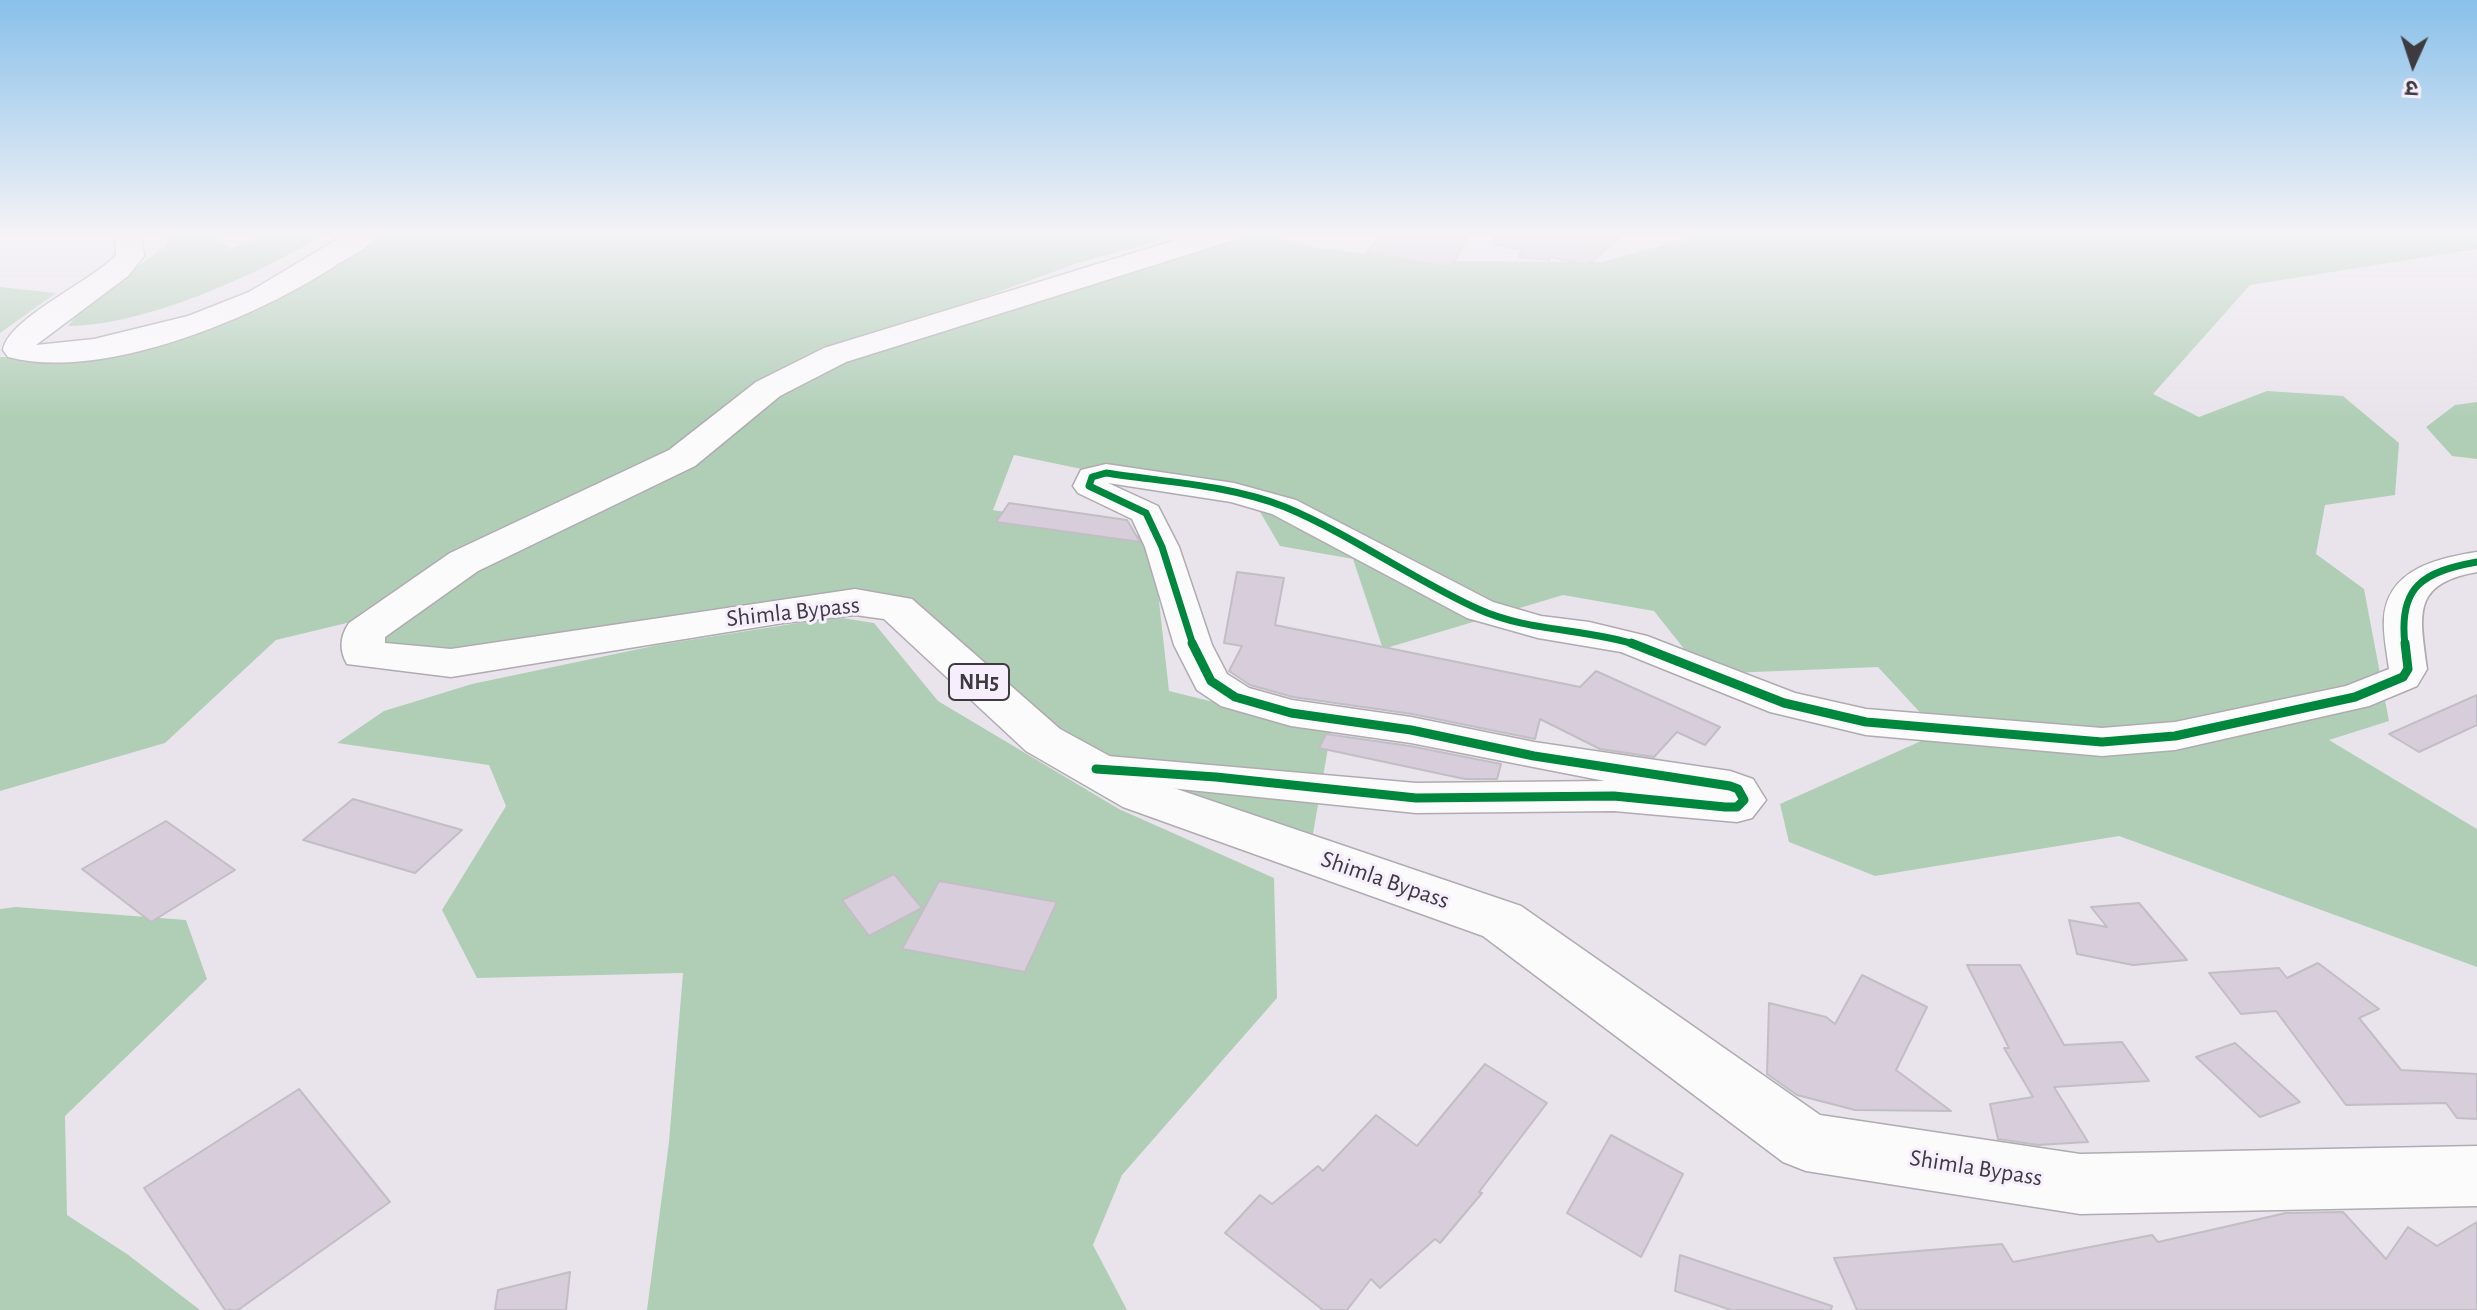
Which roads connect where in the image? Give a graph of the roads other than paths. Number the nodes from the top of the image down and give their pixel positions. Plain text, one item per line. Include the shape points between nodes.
1 (83, 295) edge
2 (260, 295) edge
3 (1028, 295) edge
4 (2477, 562) edge
5 (1096, 769) junction
6 (2477, 1176) edge

1 - 2 highway via 29,334 19,350 41,355 94,349 227,314
3 - 5 highway, Shimla Bypass / NH5 via 835,355 768,389 682,458 464,562 364,632 363,654 451,663 783,610 855,602 897,608 1043,740
4 - 5 street via 2443,568 2419,581 2402,620 2408,669 2391,684 2355,697 2175,736 2102,742 1866,722 1784,703 1634,644 1538,627 1480,610 1284,507 1234,493 1106,473 1092,477 1089,486 1149,516 1193,645 1211,681 1226,693 1291,713 1730,786 1744,800 1737,807 1725,807 1614,796 1416,798
5 - 6 highway, Shimla Bypass / NH5 via 1141,795 1502,921 1806,1142 2080,1184

